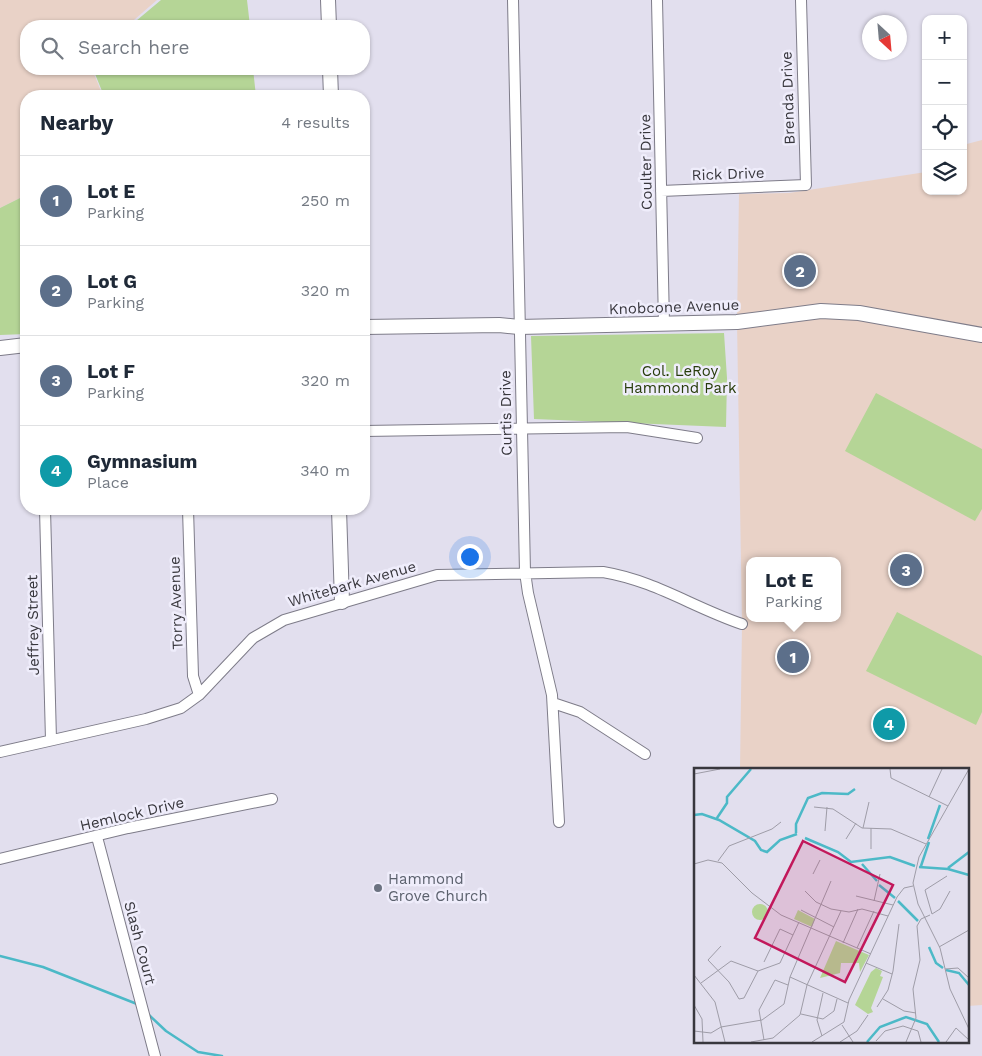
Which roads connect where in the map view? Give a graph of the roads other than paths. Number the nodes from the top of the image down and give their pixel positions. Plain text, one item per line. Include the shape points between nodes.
1 (328, 0) edge
2 (513, 0) edge
3 (657, 0) edge
4 (801, 0) edge
5 (329, 20) edge
6 (330, 75) edge
7 (331, 90) edge
8 (795, 186) joint
9 (661, 191) junction
10 (664, 324) junction
11 (370, 327) edge
12 (519, 327) junction
13 (982, 335) edge
14 (20, 346) edge
15 (0, 348) edge
16 (521, 428) junction
17 (370, 431) edge
18 (697, 438) dead end
19 (46, 515) edge
20 (188, 515) edge
21 (339, 515) edge
22 (525, 572) junction
23 (342, 602) junction
24 (742, 624) dead end
25 (199, 695) junction
26 (553, 704) junction
27 (52, 740) junction
28 (0, 752) edge
29 (645, 754) dead end
30 (272, 799) dead end
31 (559, 822) dead end
32 (97, 837) junction
33 (0, 860) edge
34 (155, 1056) edge

1 - 5 street
2 - 12 street, Curtis Drive
3 - 9 street, Coulter Drive
4 - 8 street, Brenda Drive via 806,185
6 - 7 street
8 - 9 street, Rick Drive
9 - 10 street, Coulter Drive
10 - 12 street, Knobcone Avenue
10 - 13 street, Knobcone Avenue via 737,322 821,311 860,313
11 - 12 street, Knobcone Avenue
12 - 16 street, Curtis Drive
14 - 15 street
16 - 17 street
16 - 18 street via 627,427
16 - 22 street, Curtis Drive
19 - 27 street, Jeffrey Street
20 - 25 street, Torry Avenue via 193,676
21 - 23 street
22 - 23 street, Whitebark Avenue via 437,575
22 - 24 street, Whitebark Avenue via 594,572 628,576
22 - 26 street, Curtis Drive
23 - 25 street, Whitebark Avenue via 270,626
25 - 27 street, Whitebark Avenue via 172,712
26 - 29 street via 580,712
26 - 31 street, Curtis Drive
27 - 28 street, Whitebark Avenue
30 - 32 street, Hemlock Drive
32 - 33 street, Hemlock Drive
32 - 34 street, Slash Court

